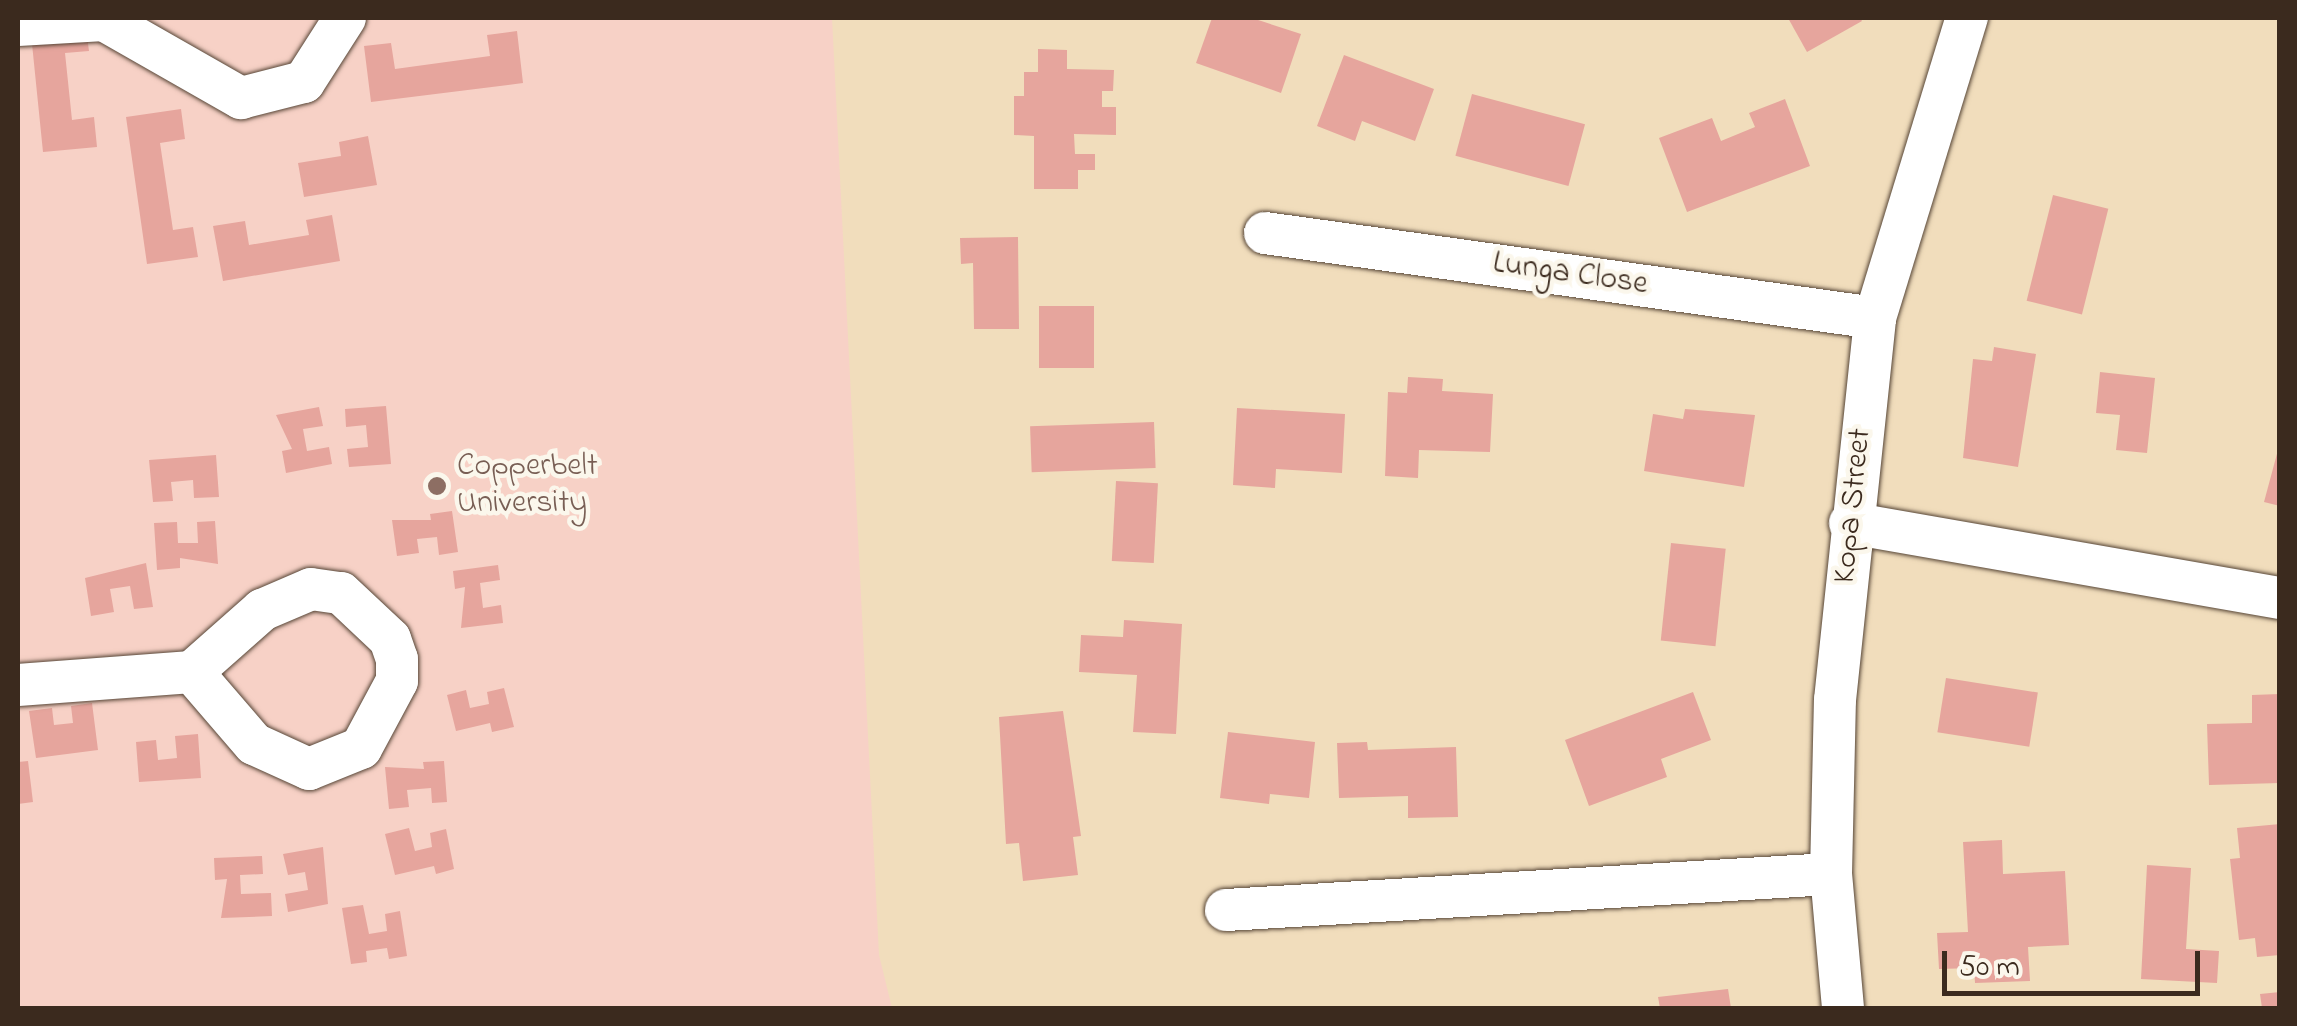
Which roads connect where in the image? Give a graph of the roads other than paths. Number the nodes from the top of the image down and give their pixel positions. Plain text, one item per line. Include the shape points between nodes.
1 (345, 18) edge
2 (1968, 18) edge
3 (105, 19) edge
4 (18, 25) edge
5 (1264, 232) dead end
6 (1875, 318) junction
7 (1850, 523) junction
8 (2280, 598) edge
9 (192, 672) junction
10 (18, 685) edge
11 (1831, 874) junction
12 (1226, 910) dead end
13 (1843, 1008) edge

1 - 3 street via 304,82 241,98
2 - 6 street, Kopa Street
3 - 4 street
5 - 6 street, Lunga Close
6 - 7 street, Kopa Street
7 - 8 street
7 - 11 street, Kopa Street via 1835,700
9 - 9 street via 262,610 311,589 341,592 390,639 397,659 397,681 361,748 308,770 254,744
9 - 10 street
11 - 12 street
11 - 13 street, Kopa Street

